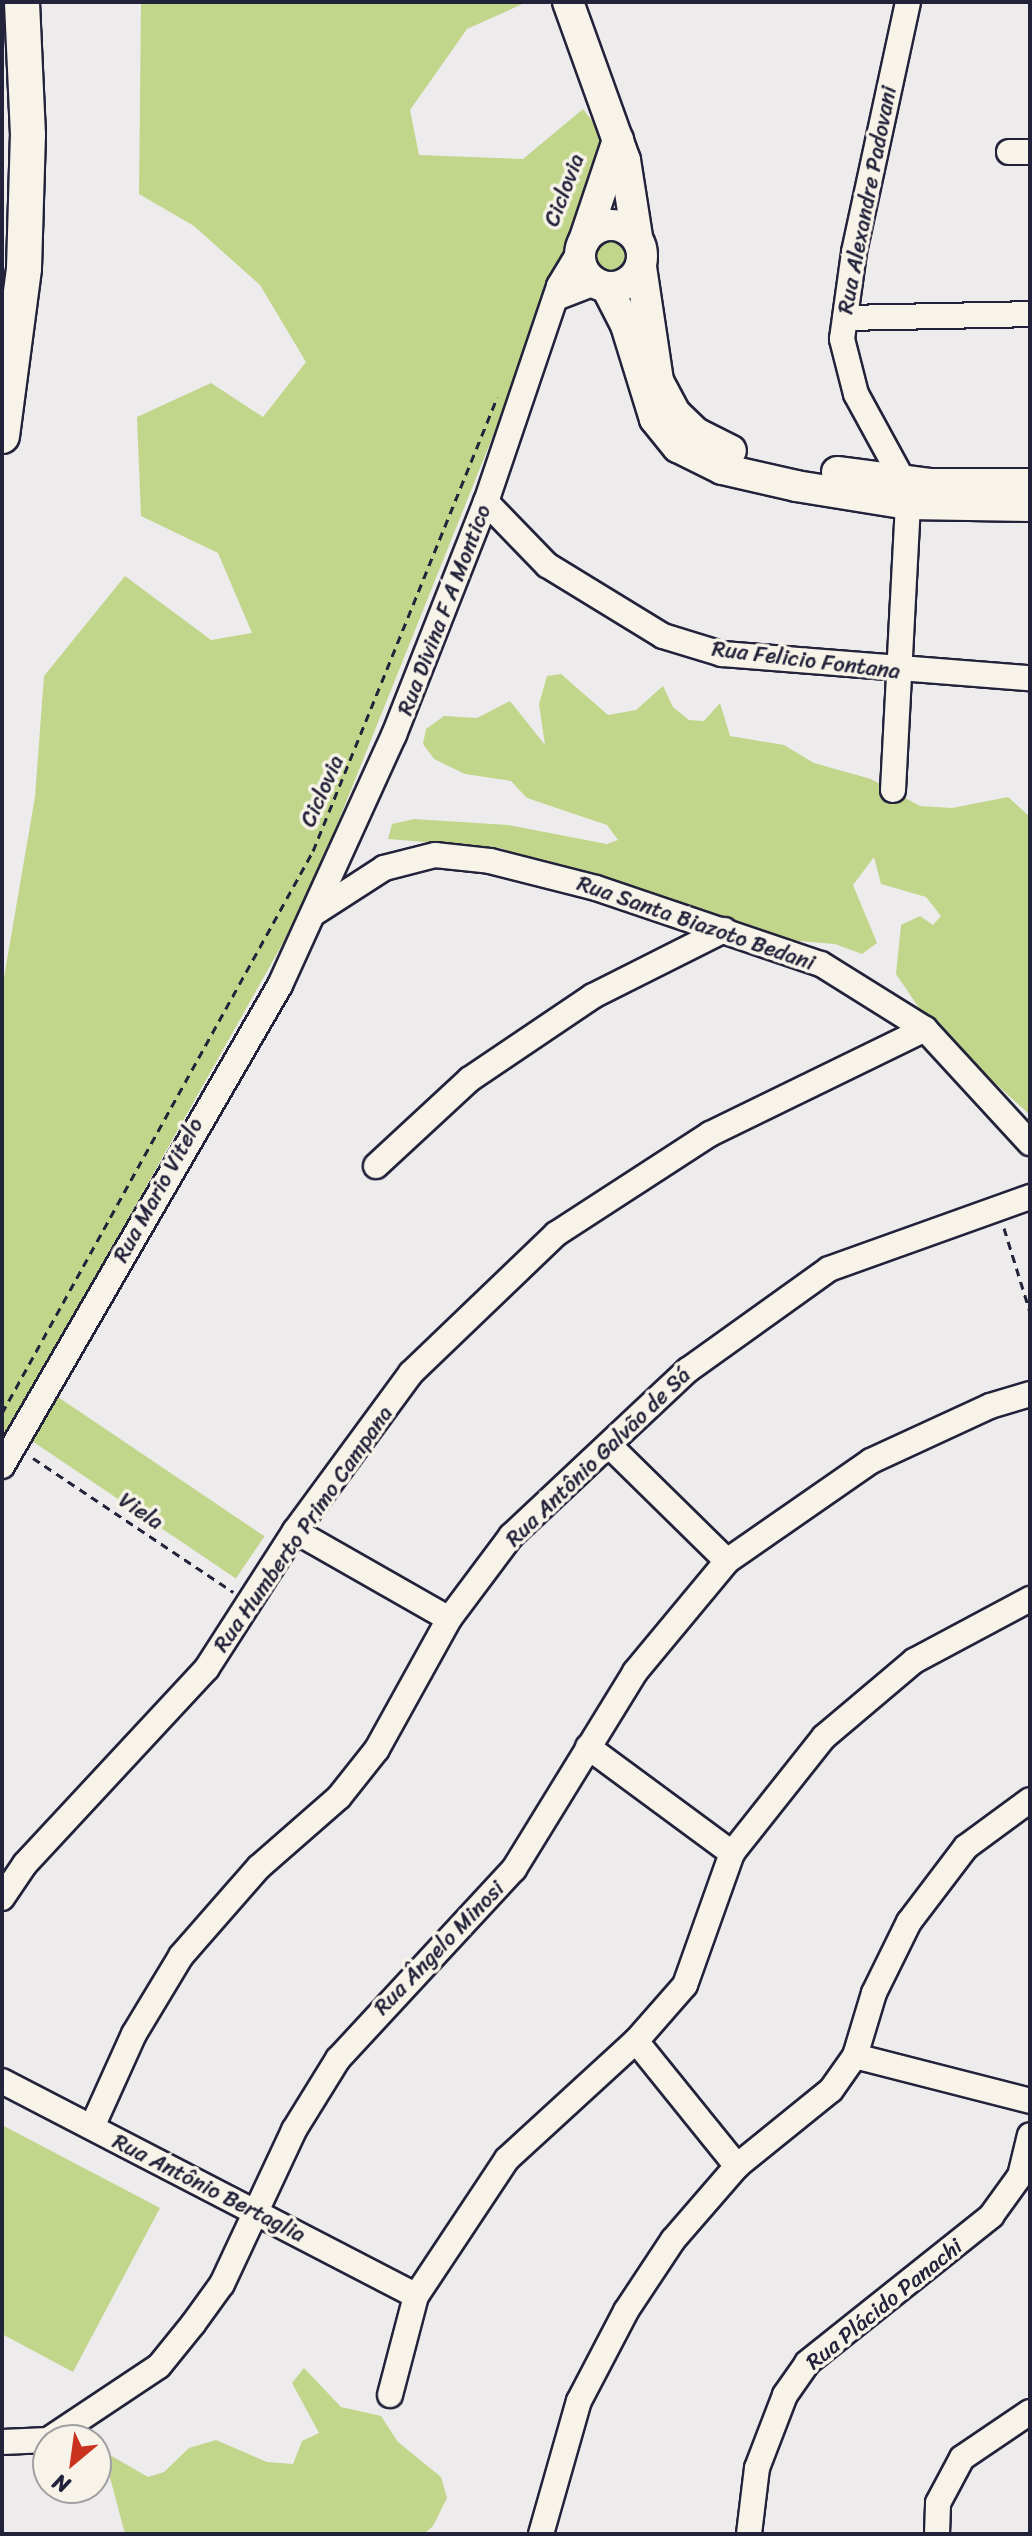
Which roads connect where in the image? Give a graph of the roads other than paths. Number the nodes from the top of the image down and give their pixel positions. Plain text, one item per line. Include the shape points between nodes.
1 (22, 2) edge
2 (568, 2) edge
3 (908, 2) edge
4 (618, 140) junction
5 (582, 246) junction
6 (639, 252) junction
7 (601, 285) junction
8 (556, 298) junction
9 (1030, 314) edge
10 (845, 318) junction
11 (2, 436) edge
12 (1030, 484) edge
13 (906, 493) junction
14 (486, 502) junction
15 (1030, 506) edge
16 (901, 671) junction
17 (1030, 678) edge
18 (893, 790) dead end
19 (312, 914) junction
20 (724, 930) junction
21 (925, 1029) junction
22 (1030, 1143) edge
23 (376, 1166) dead end
24 (1030, 1197) edge
25 (1030, 1394) edge
26 (610, 1446) junction
27 (8, 1456) edge
28 (295, 1531) junction
29 (727, 1561) junction
30 (1030, 1599) edge
31 (449, 1619) junction
32 (588, 1747) junction
33 (1030, 1800) edge
34 (732, 1853) junction
35 (2, 1898) edge
36 (636, 2041) junction
37 (855, 2056) junction
38 (2, 2081) edge
39 (1030, 2101) edge
40 (92, 2127) junction
41 (1030, 2135) edge
42 (737, 2166) junction
43 (254, 2212) junction
44 (416, 2296) junction
45 (390, 2395) dead end
46 (1030, 2412) edge
47 (72, 2424) edge
48 (32, 2441) edge
49 (2, 2442) edge
50 (541, 2534) edge
51 (749, 2534) edge
52 (937, 2534) edge

1 - 11 highway via 28,135 24,268
2 - 4 main road
3 - 10 street, Rua Alexandre Padovani
4 - 5 main road
4 - 6 main road
5 - 6 main road via 607,225
5 - 7 main road via 583,270
5 - 8 street, Rua Divina F A Montico
6 - 7 main road via 628,284
6 - 13 main road via 658,381 675,413 696,433 726,450
7 - 8 street
7 - 13 main road via 619,306 655,419 678,447 722,469
8 - 14 street, Rua Divina F A Montico
9 - 10 street
10 - 13 street, Rua Alexandre Padovani via 843,356 856,394
12 - 13 main road
13 - 15 main road
13 - 16 street
14 - 16 street, Rua Felicio Fontana via 547,565 663,636 722,654
14 - 19 street, Rua Divina F A Montico via 394,735
16 - 17 street, Rua Felicio Fontana
16 - 18 street
19 - 20 street, Rua Santa Biazoto Bedani via 384,868 435,855 490,861 596,888
19 - 27 street, Rua Mario Vitelo via 280,985
20 - 21 street, Rua Santa Biazoto Bedani via 821,964
20 - 23 street via 593,996 470,1079
21 - 22 street, Rua Santa Biazoto Bedani
21 - 28 street, Rua Humberto Primo Campana via 710,1134 556,1234 411,1373
24 - 26 street, Rua Antônio Galvão de Sá via 829,1269 688,1370
25 - 29 street, Rua Ângelo Minosi via 990,1406 871,1461
26 - 29 street
26 - 31 street, Rua Antônio Galvão de Sá via 511,1536
28 - 31 street
28 - 35 street, Rua Humberto Primo Campana via 207,1668 25,1864
29 - 32 street, Rua Ângelo Minosi via 670,1623
30 - 34 street via 914,1661 824,1737
31 - 40 street, Rua Antônio Galvão de Sá via 377,1749 339,1797 259,1867 181,1956 134,2034
32 - 34 street
32 - 43 street, Rua Ângelo Minosi via 514,1869 338,2059
33 - 37 street via 966,1847 909,1922 874,1993
34 - 36 street via 685,1985
36 - 42 street
36 - 44 street via 507,2159
37 - 39 street
37 - 42 street via 806,2115
38 - 40 street, Rua Antônio Bertaglia
40 - 43 street, Rua Antônio Bertaglia
41 - 51 street, Rua Plácido Panachi via 1020,2176 991,2216 807,2363 792,2384 757,2468
42 - 50 street via 673,2240 626,2311 579,2401
43 - 44 street, Rua Antônio Bertaglia
43 - 47 street, Rua Ângelo Minosi via 222,2284 159,2366
44 - 45 street
46 - 52 street via 962,2458 938,2503
48 - 49 street, Rua Ângelo Minosi

